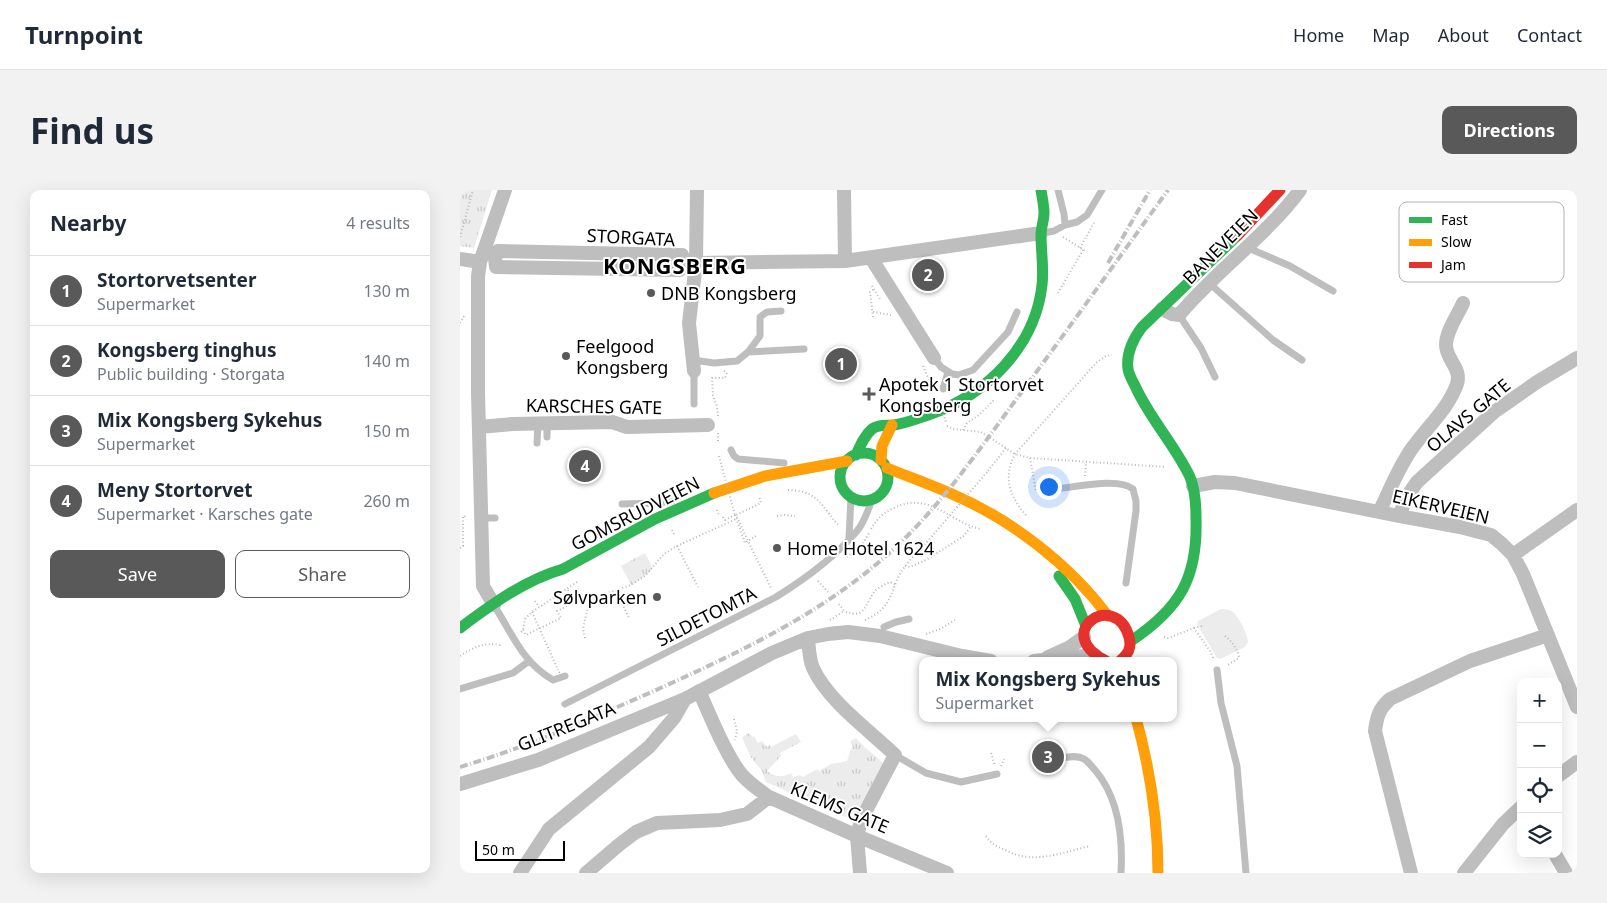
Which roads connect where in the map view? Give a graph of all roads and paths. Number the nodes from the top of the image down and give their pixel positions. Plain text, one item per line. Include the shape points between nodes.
1 (473, 190) edge
2 (505, 190) edge
3 (697, 190) edge
4 (844, 190) edge
5 (1032, 190) edge
6 (1041, 190) edge
7 (1058, 190) edge
8 (1102, 190) edge
9 (1280, 190) edge
10 (1300, 190) edge
11 (1065, 225) junction
12 (1048, 232) junction
13 (460, 238) edge
14 (1246, 246) junction
15 (1087, 252) dead end
16 (872, 258) junction
17 (460, 259) edge
18 (845, 261) junction
19 (480, 262) junction
20 (690, 263) junction
21 (1208, 282) junction
22 (874, 289) dead end
23 (1333, 291) dead end
24 (1463, 303) dead end
25 (1162, 309) junction
26 (781, 311) dead end
27 (872, 311) junction
28 (1017, 312) dead end
29 (890, 315) dead end
30 (1179, 315) junction
31 (873, 318) dead end
32 (804, 349) dead end
33 (748, 352) junction
34 (1122, 356) junction
35 (934, 358) joint
36 (1577, 358) edge
37 (1302, 360) dead end
38 (693, 365) junction
39 (716, 372) dead end
40 (927, 372) dead end
41 (948, 372) junction
42 (709, 375) dead end
43 (1215, 377) dead end
44 (712, 378) junction
45 (944, 389) dead end
46 (935, 394) dead end
47 (938, 401) dead end
48 (694, 404) dead end
49 (543, 423) junction
50 (892, 425) junction
51 (715, 426) junction
52 (480, 427) junction
53 (546, 437) dead end
54 (718, 440) dead end
55 (537, 443) dead end
56 (1006, 448) junction
57 (731, 450) dead end
58 (1015, 454) junction
59 (719, 456) dead end
60 (851, 458) junction
61 (1030, 458) junction
62 (1086, 463) junction
63 (884, 464) junction
64 (811, 466) junction
65 (1169, 467) dead end
66 (782, 473) junction
67 (1085, 477) dead end
68 (812, 478) dead end
69 (832, 486) dead end
70 (1193, 486) junction
71 (937, 488) junction
72 (912, 489) dead end
73 (788, 490) dead end
74 (1047, 490) dead end
75 (1036, 491) dead end
76 (764, 492) dead end
77 (895, 492) dead end
78 (692, 493) dead end
79 (848, 494) junction
80 (708, 495) junction
81 (876, 498) junction
82 (678, 499) dead end
83 (622, 504) dead end
84 (716, 508) dead end
85 (1577, 510) edge
86 (1379, 512) junction
87 (735, 515) junction
88 (719, 516) dead end
89 (777, 516) dead end
90 (795, 516) dead end
91 (1399, 516) junction
92 (723, 517) dead end
93 (488, 518) junction
94 (736, 519) junction
95 (1031, 520) dead end
96 (845, 527) dead end
97 (672, 530) dead end
98 (869, 533) dead end
99 (675, 536) dead end
100 (756, 536) dead end
101 (849, 538) junction
102 (748, 541) junction
103 (677, 546) junction
104 (460, 548) edge
105 (1040, 549) junction
106 (1513, 556) junction
107 (905, 566) junction
108 (563, 570) junction
109 (583, 578) dead end
110 (817, 579) dead end
111 (1126, 583) dead end
112 (896, 585) junction
113 (698, 587) dead end
114 (567, 589) junction
115 (616, 590) junction
116 (828, 592) dead end
117 (537, 596) joint
118 (776, 596) junction
119 (590, 598) junction
120 (579, 600) junction
121 (494, 604) junction
122 (839, 604) dead end
123 (539, 607) junction
124 (1166, 610) junction
125 (532, 612) junction
126 (844, 612) junction
127 (1108, 616) junction
128 (629, 618) dead end
129 (909, 619) dead end
130 (955, 620) dead end
131 (860, 622) dead end
132 (1132, 622) junction
133 (823, 624) dead end
134 (1202, 626) dead end
135 (884, 627) dead end
136 (460, 628) edge
137 (539, 628) junction
138 (1194, 628) junction
139 (523, 630) junction
140 (1085, 632) junction
141 (519, 633) dead end
142 (1548, 635) junction
143 (1159, 636) dead end
144 (1225, 636) dead end
145 (585, 638) dead end
146 (808, 638) junction
147 (1131, 641) junction
148 (502, 644) dead end
149 (918, 645) junction
150 (460, 656) edge
151 (973, 657) edge
152 (1046, 657) edge
153 (1100, 657) edge
154 (1126, 657) edge
155 (529, 661) junction
156 (1217, 670) junction
157 (562, 676) joint
158 (460, 689) edge
159 (699, 691) junction
160 (685, 699) junction
161 (565, 704) dead end
162 (1577, 707) edge
163 (734, 719) dead end
164 (1137, 722) edge
165 (733, 744) dead end
166 (895, 755) junction
167 (1061, 758) dead end
168 (1577, 762) edge
169 (1562, 773) edge
170 (997, 774) dead end
171 (460, 784) edge
172 (769, 797) junction
173 (1517, 811) edge
174 (857, 836) junction
175 (986, 836) dead end
176 (1090, 846) dead end
177 (1557, 858) edge
178 (520, 873) edge
179 (586, 873) edge
180 (860, 873) edge
181 (947, 873) edge
182 (1121, 873) edge
183 (1158, 873) edge
184 (1246, 873) edge
185 (1411, 873) edge
186 (1464, 873) edge
187 (1566, 873) edge

1 - 13 path
2 - 19 street
3 - 20 street
4 - 18 street
5 - 12 main road via 1034,212
6 - 12 main road
7 - 11 lane
8 - 11 lane via 1087,215
9 - 25 main road, BANEVEIEN via 1252,222
10 - 14 street, BANEVEIEN
11 - 12 lane
12 - 15 path
12 - 16 street, STORGATA
12 - 50 main road via 1040,297 1016,353 983,388 963,401 933,414
14 - 21 street, BANEVEIEN
14 - 23 lane
16 - 18 street, STORGATA
16 - 35 street
17 - 19 street
18 - 20 street, STORGATA
19 - 52 street
20 - 20 street, STORGATA via 680,270 496,267 495,258 498,251 682,255
20 - 38 street via 689,323
21 - 30 street, BANEVEIEN
21 - 37 lane
22 - 27 path via 870,292
24 - 86 street via 1446,344 1448,357 1458,376 1457,384 1445,407 1412,448
25 - 30 street
25 - 34 main road, BANEVEIEN via 1136,335
26 - 33 lane via 767,312 760,317 760,336
27 - 29 path
27 - 31 path
28 - 41 lane via 1008,332 973,370 959,376
30 - 43 lane
32 - 33 lane
33 - 38 lane via 737,361
34 - 58 path via 1102,358
34 - 70 main road via 1140,398
35 - 41 lane
36 - 91 street, OLAVS GATE via 1494,412 1417,482
38 - 48 lane
39 - 44 path via 725,371 727,376
40 - 46 path
41 - 45 lane
42 - 44 path
44 - 51 path via 717,407
47 - 56 path, bridge via 948,427 974,430
49 - 51 street, KARSCHES GATE via 612,422 627,427
49 - 52 street, KARSCHES GATE
49 - 53 lane
49 - 55 lane
50 - 60 main road via 874,428
50 - 63 main road via 882,446
51 - 54 path
52 - 93 street
56 - 58 path
56 - 107 path, bridge
57 - 64 lane via 738,459
58 - 61 path
58 - 95 path via 1009,468 1010,487
59 - 87 path, bridge
60 - 63 main road via 872,454
60 - 64 main road, GOMSRUDVEIEN
60 - 79 main road via 840,476
61 - 62 path
61 - 75 path
62 - 65 path
62 - 67 path
63 - 71 main road
63 - 81 main road via 888,474 887,486
64 - 66 main road, GOMSRUDVEIEN
66 - 68 main road, GOMSRUDVEIEN
66 - 80 main road, GOMSRUDVEIEN
69 - 79 main road
70 - 86 street, EIKERVEIEN via 1235,483
70 - 124 main road via 1197,522 1195,559 1185,587
71 - 72 main road
71 - 105 main road via 985,510
73 - 96 path via 814,496 834,522
74 - 111 lane via 1108,484 1126,485 1133,489 1136,511
76 - 87 path via 758,494 761,502
77 - 81 main road
78 - 80 lane
79 - 81 main road via 858,500
79 - 101 lane
80 - 108 main road, GOMSRUDVEIEN via 666,513
81 - 101 lane, SILDETOMTA via 858,530
82 - 83 lane
84 - 88 path
85 - 106 street
86 - 91 street, EIKERVEIEN
87 - 92 path via 725,520
87 - 94 path
87 - 102 path
89 - 90 path
91 - 106 street, EIKERVEIEN via 1491,535
93 - 104 path via 463,516 463,546
93 - 121 street via 483,586
94 - 102 path via 745,543
94 - 103 path
97 - 99 path
98 - 107 path via 878,518 887,511 907,503 921,502 971,526 964,536 926,560
100 - 102 path
101 - 118 lane, SILDETOMTA via 793,586
102 - 118 path
103 - 113 path
103 - 115 path via 664,554 645,576
105 - 127 main road via 1094,597
105 - 140 main road via 1075,599
106 - 142 street, EIKERVEIEN
107 - 112 path
108 - 117 main road, GOMSRUDVEIEN
108 - 121 main road, GOMSRUDVEIEN via 551,572
109 - 114 path
110 - 116 path
112 - 126 path via 890,582 876,590 862,611
112 - 131 path via 882,608
114 - 120 path via 572,598 577,595
114 - 123 path
115 - 119 path
115 - 128 path
117 - 123 path
118 - 161 lane, SILDETOMTA
119 - 120 path
119 - 145 path via 583,629
120 - 137 path via 557,611 561,618
121 - 136 main road, GOMSRUDVEIEN
121 - 155 lane
122 - 126 path
123 - 125 path
124 - 132 main road
124 - 147 main road via 1152,627
125 - 137 path
125 - 139 path via 525,619
126 - 133 path
127 - 132 main road
127 - 140 main road via 1095,617 1088,622
129 - 135 lane
130 - 149 path via 918,637
132 - 147 main road
134 - 138 path
137 - 139 path via 526,635
137 - 157 path
138 - 143 path via 1168,638
138 - 156 path via 1210,651
139 - 141 path
140 - 152 street via 1070,647
140 - 153 main road via 1088,646
142 - 162 street, EIKERVEIEN
142 - 185 street via 1470,661 1390,699 1381,707 1375,731
144 - 156 path via 1232,642 1239,658
146 - 149 street, GLITREGATA via 848,632
146 - 159 street, GLITREGATA
146 - 166 street via 813,667 827,689
147 - 154 main road
148 - 150 path via 482,644
149 - 151 street, GLITREGATA
155 - 157 lane via 553,680
155 - 158 lane via 513,673
156 - 184 lane via 1221,703 1237,766
159 - 160 street, GLITREGATA
159 - 172 street via 740,773
160 - 171 street, GLITREGATA via 538,760
160 - 178 street via 674,718 649,747 549,829
163 - 165 path via 737,731
164 - 183 main road via 1154,794
166 - 170 lane via 926,773 961,782
166 - 174 street via 861,820
167 - 182 lane via 1085,759 1102,779 1114,804 1121,834
168 - 169 street
172 - 174 street, KLEMS GATE
172 - 179 street, KLEMS GATE via 747,814 720,820 657,823 636,832
173 - 186 street
174 - 180 street
174 - 181 street, KLEMS GATE
175 - 176 path via 991,843 1025,858
177 - 187 street

